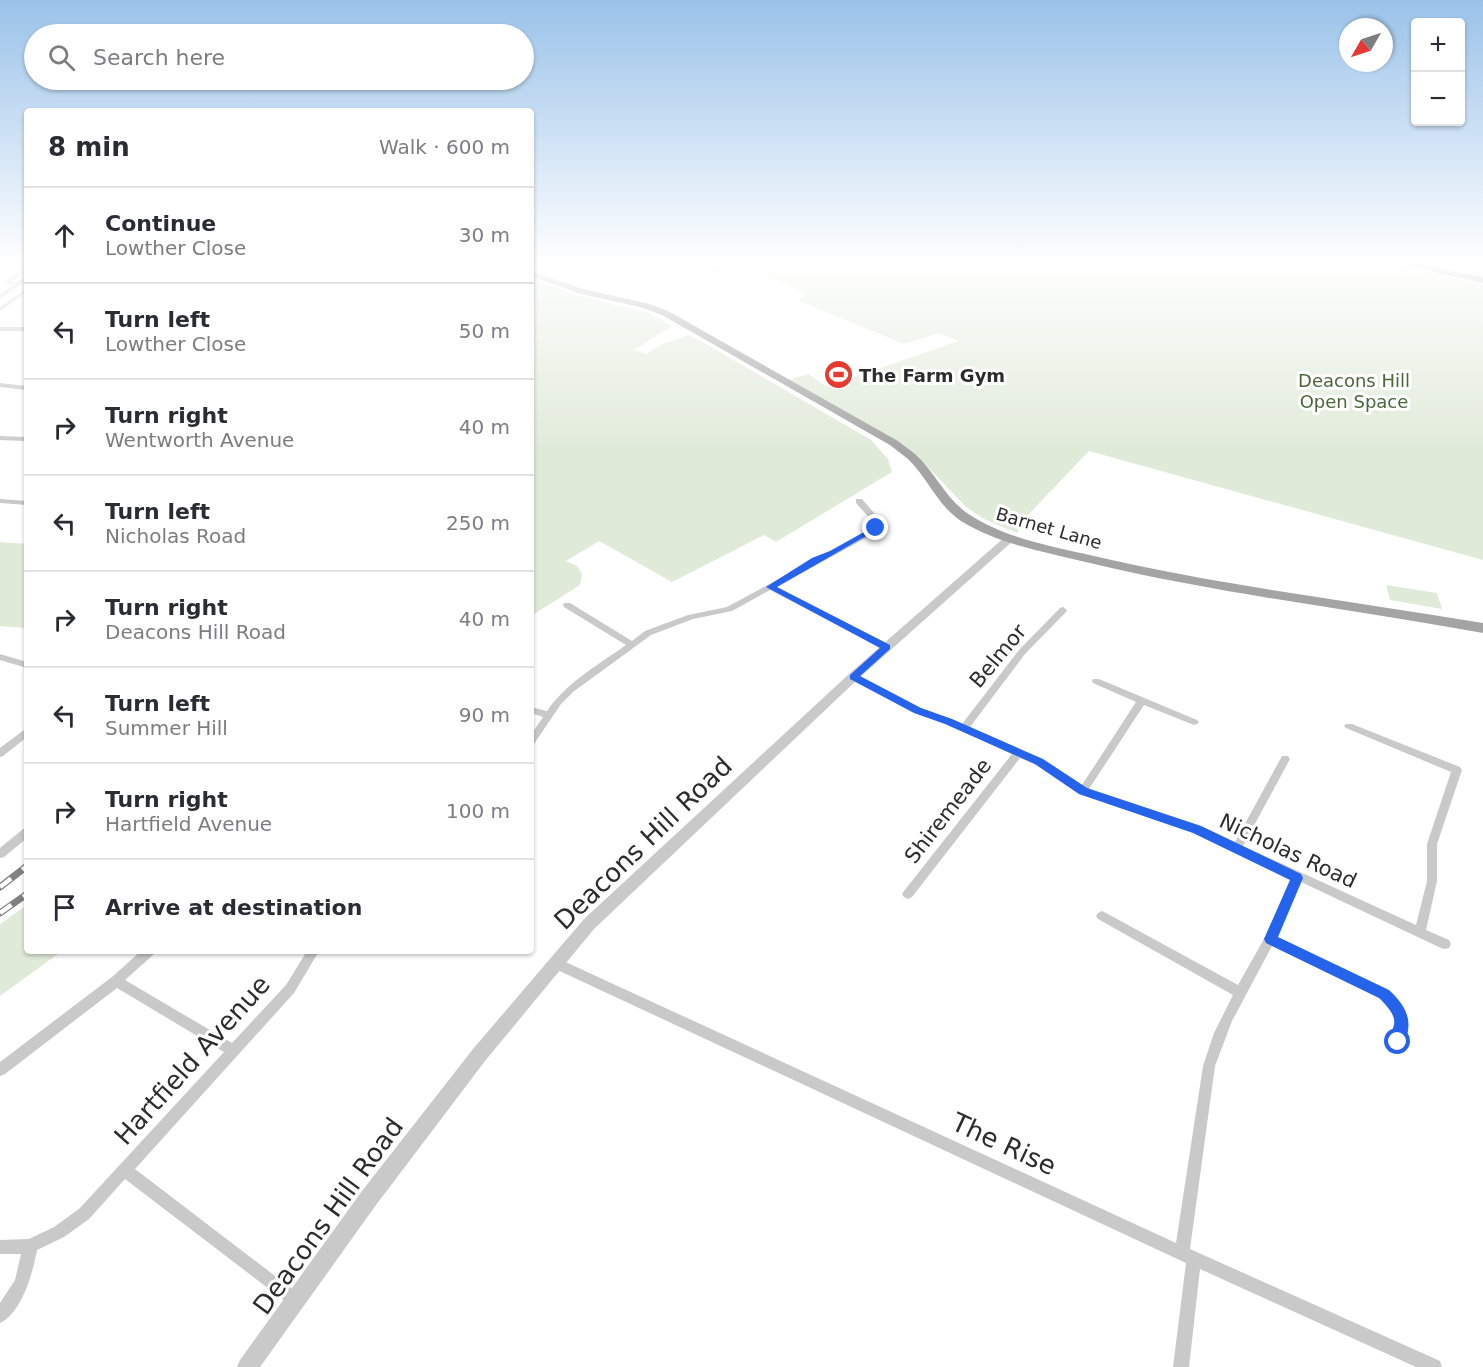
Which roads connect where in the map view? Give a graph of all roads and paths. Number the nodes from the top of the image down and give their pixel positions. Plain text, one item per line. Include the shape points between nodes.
1 (684, 325) edge
2 (0, 329) edge
3 (24, 329) edge
4 (0, 385) edge
5 (24, 388) edge
6 (0, 438) edge
7 (24, 439) edge
8 (0, 501) edge
9 (860, 501) dead end
10 (24, 503) edge
11 (1010, 538) junction
12 (770, 587) junction
13 (567, 605) dead end
14 (1063, 610) dead end
15 (1483, 628) edge
16 (632, 645) junction
17 (887, 647) junction
18 (0, 657) edge
19 (24, 664) edge
20 (854, 677) junction
21 (1096, 681) dead end
22 (1142, 701) junction
23 (534, 711) edge
24 (550, 715) junction
25 (1194, 722) dead end
26 (1348, 726) dead end
27 (964, 728) junction
28 (24, 734) edge
29 (534, 738) edge
30 (1019, 752) junction
31 (0, 753) edge
32 (1285, 759) dead end
33 (1083, 791) junction
34 (24, 834) edge
35 (1237, 848) junction
36 (0, 854) edge
37 (1297, 878) junction
38 (908, 894) dead end
39 (1101, 916) dead end
40 (1420, 933) junction
41 (1270, 939) junction
42 (1445, 944) dead end
43 (146, 954) edge
44 (311, 954) edge
45 (555, 963) junction
46 (116, 981) junction
47 (1239, 992) junction
48 (1398, 1042) dead end
49 (234, 1052) junction
50 (0, 1070) edge
51 (125, 1170) junction
52 (30, 1246) junction
53 (0, 1247) edge
54 (1188, 1256) junction
55 (295, 1300) junction
56 (0, 1315) edge
57 (247, 1367) edge
58 (1181, 1367) edge
59 (1434, 1367) edge

1 - 11 main road, Barnet Lane via 894,443 913,458 952,507 972,522
2 - 3 street
4 - 5 street
6 - 7 street
8 - 10 street
9 - 12 street via 878,523 876,528
11 - 15 main road, Barnet Lane via 1171,578
11 - 17 street, Deacons Hill Road
12 - 16 street via 729,609 664,626
12 - 17 street
13 - 16 street
14 - 27 street, Belmor via 1022,652
16 - 24 street via 570,690
17 - 20 street, Deacons Hill Road
18 - 19 street
20 - 27 street, Nicholas Road via 918,711
20 - 45 street, Deacons Hill Road via 620,894
21 - 22 street
22 - 25 street
22 - 33 street
23 - 24 street
24 - 29 street
26 - 40 street via 1457,770 1432,844 1431,881
27 - 30 street, Nicholas Road
28 - 31 street
30 - 33 street, Nicholas Road
30 - 38 street, Shiremeade
32 - 35 street
33 - 35 street, Nicholas Road
34 - 36 street
35 - 37 street, Nicholas Road
37 - 40 street, Nicholas Road
37 - 41 street
39 - 47 street
40 - 42 street, Nicholas Road
41 - 47 street
41 - 48 street via 1384,994 1402,1018
43 - 46 street
44 - 49 street, Hartfield Avenue via 290,989
45 - 54 street, The Rise
45 - 55 street, Deacons Hill Road via 465,1073
46 - 49 street
46 - 50 street
47 - 54 street via 1209,1066
49 - 51 street, Hartfield Avenue
51 - 52 street, Hartfield Avenue via 84,1214
51 - 55 street, Hartfield Avenue
52 - 53 street
52 - 56 street via 25,1278 14,1300
54 - 58 street
54 - 59 street, The Rise
55 - 57 street, Deacons Hill Road

